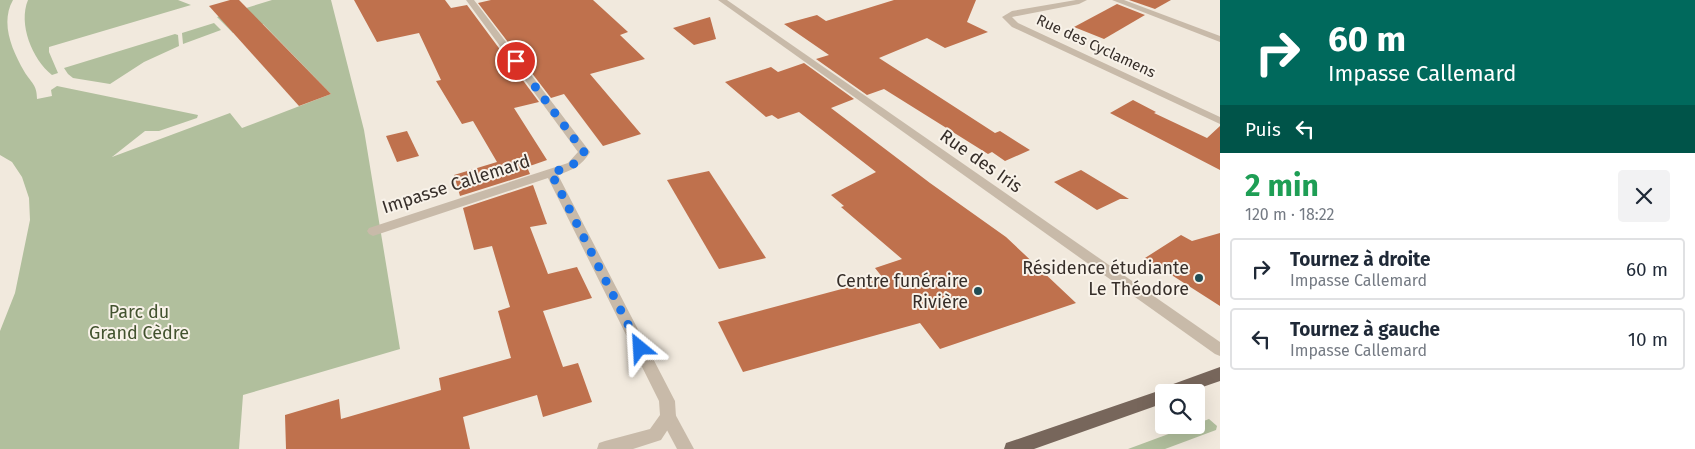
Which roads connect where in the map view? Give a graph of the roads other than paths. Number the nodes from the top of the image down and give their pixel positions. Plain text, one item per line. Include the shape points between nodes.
1 (470, 0) edge
2 (722, 0) edge
3 (1083, 0) edge
4 (1116, 0) edge
5 (1220, 39) edge
6 (1220, 121) edge
7 (551, 173) junction
8 (374, 231) dead end
9 (1220, 350) edge
10 (1220, 374) edge
11 (1193, 384) edge
12 (1155, 399) edge
13 (668, 417) junction
14 (605, 449) edge
15 (686, 449) edge
16 (1012, 449) edge

1 - 7 street, Impasse Callemard via 584,152 572,166
2 - 9 street, Rue des Iris
3 - 6 street, Rue des Cyclamens via 1006,17 1015,25
4 - 5 street
7 - 8 street, Impasse Callemard
7 - 13 street, Impasse Callemard via 667,401
10 - 11 main road
12 - 16 main road
13 - 14 street via 655,434
13 - 15 street, Impasse Callemard

